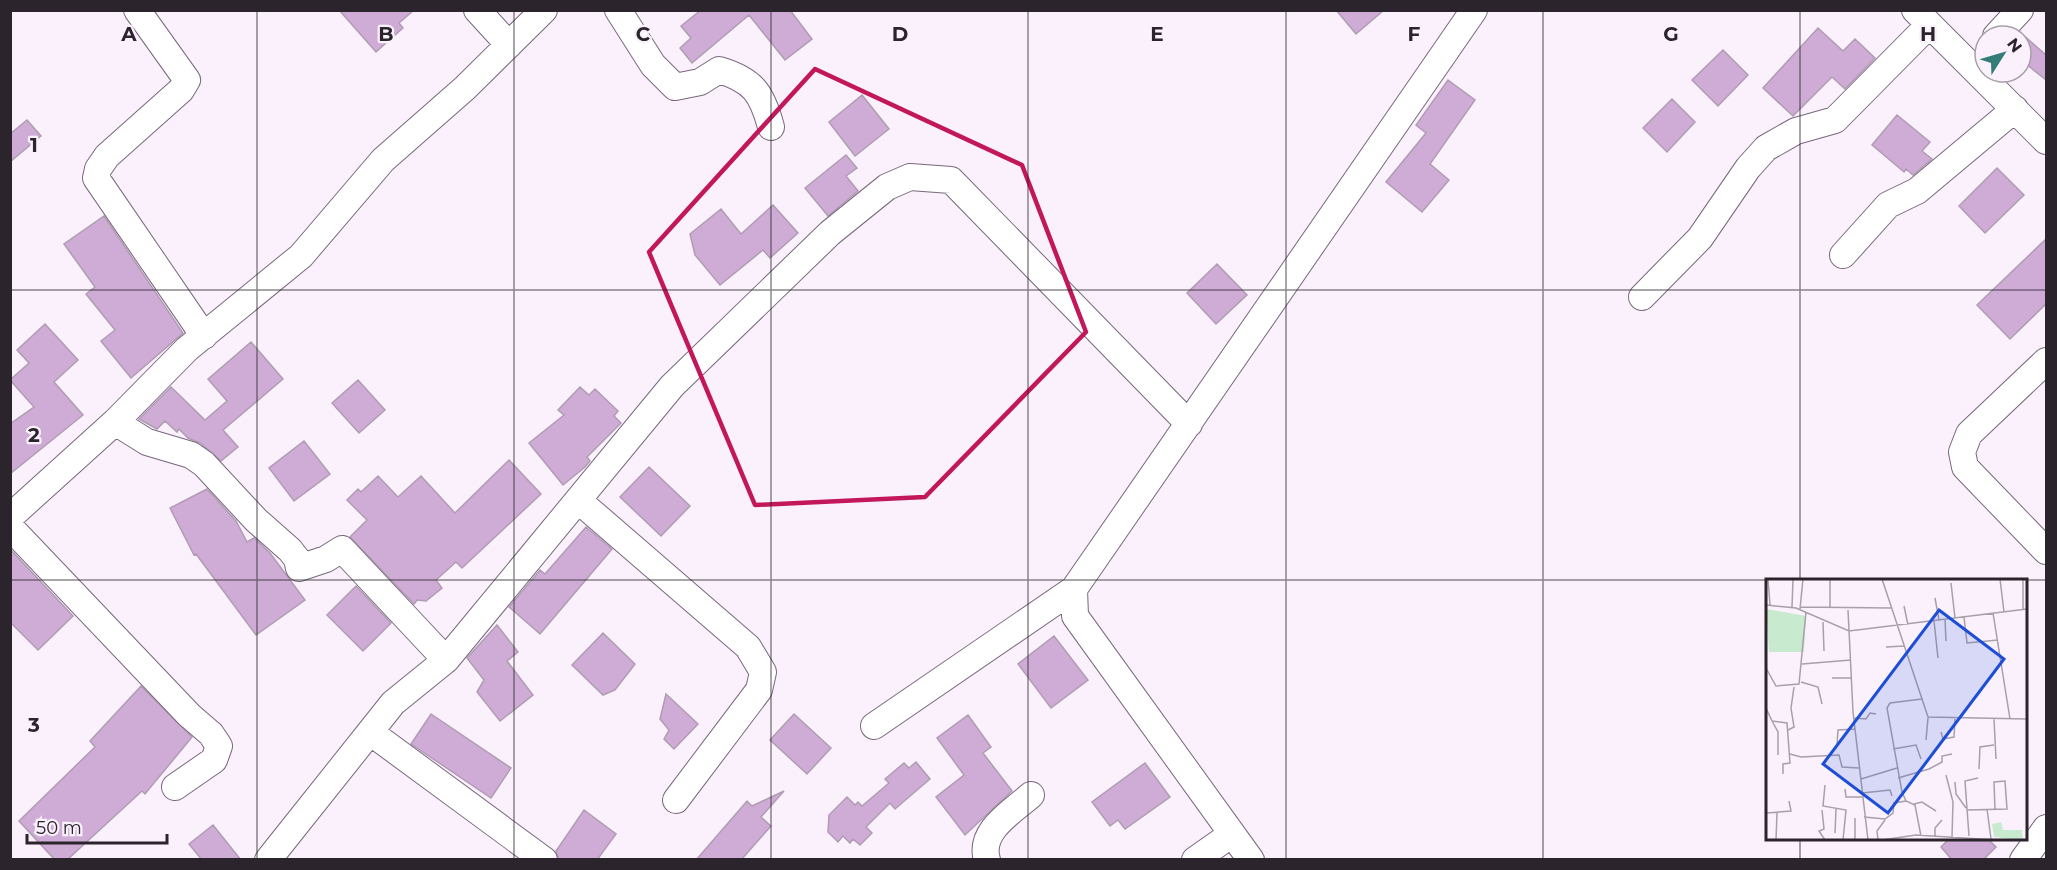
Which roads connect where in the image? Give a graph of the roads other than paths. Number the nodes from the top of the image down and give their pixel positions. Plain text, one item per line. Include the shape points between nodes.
1 (136, 10) edge
2 (477, 10) edge
3 (544, 10) edge
4 (618, 10) edge
5 (1474, 10) edge
6 (2020, 10) edge
7 (1922, 18) edge
8 (2007, 24) edge
9 (509, 45) junction
10 (1973, 53) edge
11 (1997, 84) edge
12 (2015, 109) junction
13 (771, 127) dead end
14 (2046, 141) edge
15 (1844, 255) dead end
16 (1642, 297) dead end
17 (204, 336) junction
18 (2046, 361) edge
19 (115, 423) junction
20 (1189, 423) junction
21 (579, 501) junction
22 (10, 517) edge
23 (10, 527) edge
24 (2046, 551) edge
25 (1074, 589) junction
26 (446, 660) junction
27 (874, 726) dead end
28 (370, 732) junction
29 (175, 788) dead end
30 (1031, 795) dead end
31 (676, 800) dead end
32 (2046, 828) edge
33 (1232, 834) junction
34 (268, 860) edge
35 (544, 860) edge
36 (987, 860) edge
37 (1195, 860) edge
38 (1251, 860) edge
39 (2024, 860) edge

1 - 17 street via 187,80 181,90 107,156 96,178
2 - 9 street
3 - 9 street
4 - 13 street via 653,66 675,87 700,82 719,70 740,76 754,86
5 - 20 street
6 - 8 street
7 - 10 street
7 - 16 street via 1835,120 1796,131 1766,148 1700,238
9 - 17 street via 383,160 302,256
11 - 12 street
12 - 14 street
12 - 15 street via 1917,191 1888,205
17 - 19 street
18 - 24 street via 1969,434 1962,452 1965,467
19 - 22 street
19 - 26 street via 147,442 191,455 204,464 290,550 299,568 342,549
20 - 21 street via 951,180 910,177 887,187 830,233 672,387
20 - 25 street
21 - 26 street
21 - 31 street via 748,647 763,672 759,690
23 - 29 street via 219,746 214,760
25 - 27 street
25 - 33 street via 1075,616
26 - 28 street via 393,703
28 - 34 street
28 - 35 street
30 - 36 street via 992,830 985,842
32 - 39 street
33 - 37 street
33 - 38 street

